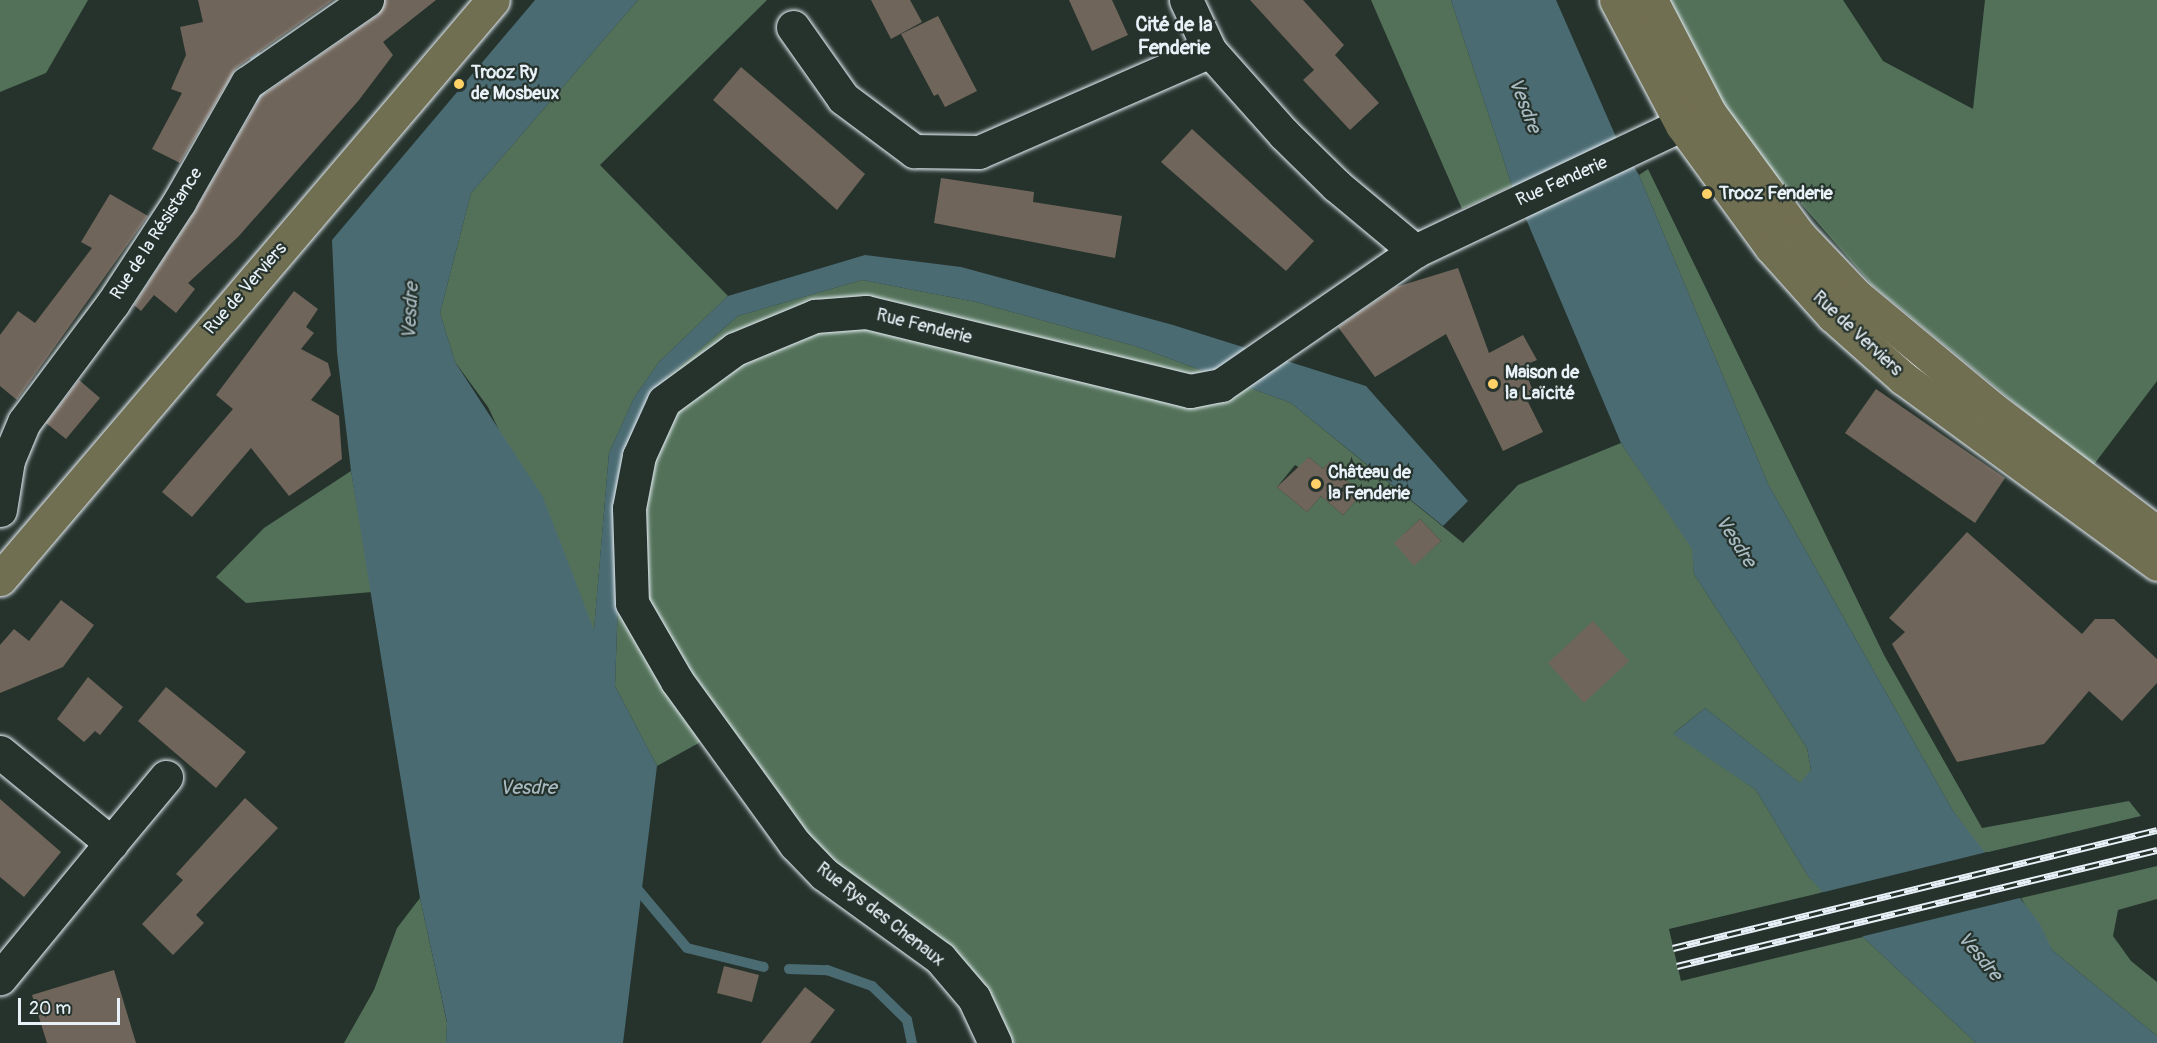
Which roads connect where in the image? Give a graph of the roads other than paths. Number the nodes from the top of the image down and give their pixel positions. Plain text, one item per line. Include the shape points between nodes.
1 (367, 0) edge
2 (493, 0) edge
3 (1185, 0) edge
4 (1616, 0) edge
5 (1651, 0) edge
6 (793, 27) dead end
7 (1210, 51) junction
8 (1696, 118) junction
9 (1415, 250) junction
10 (4, 459) edge
11 (0, 510) edge
12 (2157, 533) edge
13 (2157, 564) edge
14 (0, 576) edge
15 (717, 732) joint
16 (0, 753) edge
17 (166, 777) dead end
18 (111, 843) junction
19 (0, 978) edge
20 (994, 1043) edge

1 - 10 street, Rue de la Résistance via 256,77 125,285 24,422
2 - 14 main road, Rue de Verviers
3 - 7 street
4 - 8 main road, Rue de Verviers
5 - 8 main road, Rue de Verviers
6 - 7 street via 843,98 914,151 979,152
7 - 9 street via 1337,186
8 - 9 street, Rue Fenderie
8 - 12 main road, Rue de Verviers via 1856,295 1992,408
8 - 13 main road, Rue de Verviers via 1772,247 1833,316 1904,378
9 - 15 street, Rue Fenderie via 1221,385 1190,391 866,312 816,316 735,349 702,370 664,400 639,456 629,508 628,567 632,603 677,681
10 - 11 street, Rue de la Résistance
15 - 20 street, Rue Rys des Chenaux via 795,844 824,874 940,958 974,998
16 - 18 street
17 - 18 street
18 - 19 street

